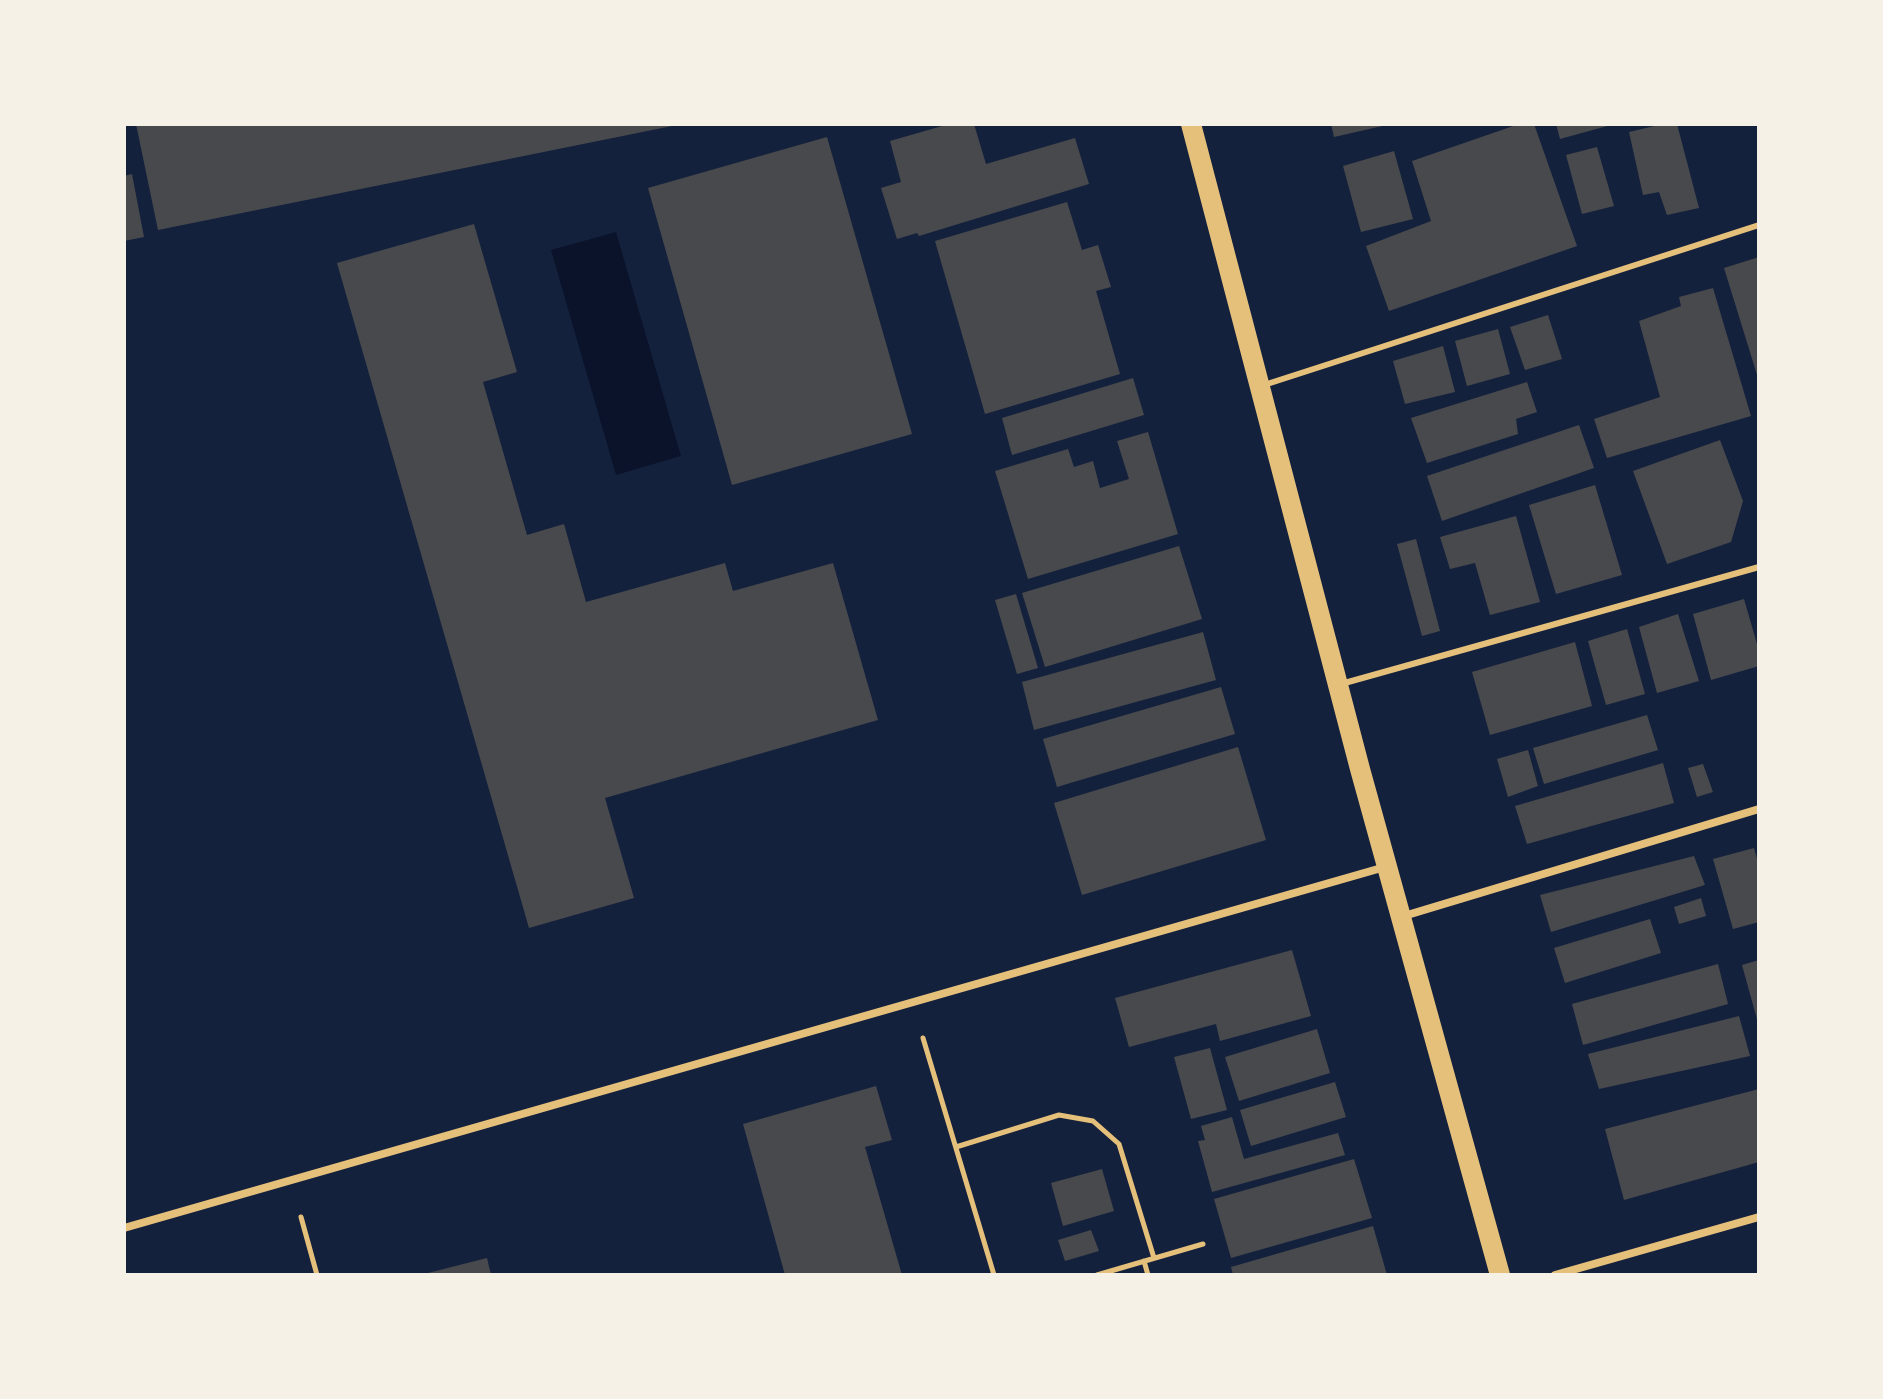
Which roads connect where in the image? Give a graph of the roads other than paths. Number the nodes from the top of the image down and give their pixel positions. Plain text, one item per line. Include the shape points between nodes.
1 (1191, 124) edge
2 (1759, 225) edge
3 (1261, 386) junction
4 (1759, 567) edge
5 (1337, 685) junction
6 (1759, 809) edge
7 (1386, 867) junction
8 (1401, 917) junction
9 (1759, 1217) edge
10 (124, 1228) edge
11 (1500, 1275) edge
12 (1555, 1275) edge

1 - 3 main road
2 - 3 lane
3 - 5 main road
4 - 5 lane
5 - 7 main road
6 - 8 street
7 - 8 main road
7 - 10 street
8 - 11 main road
9 - 12 street

